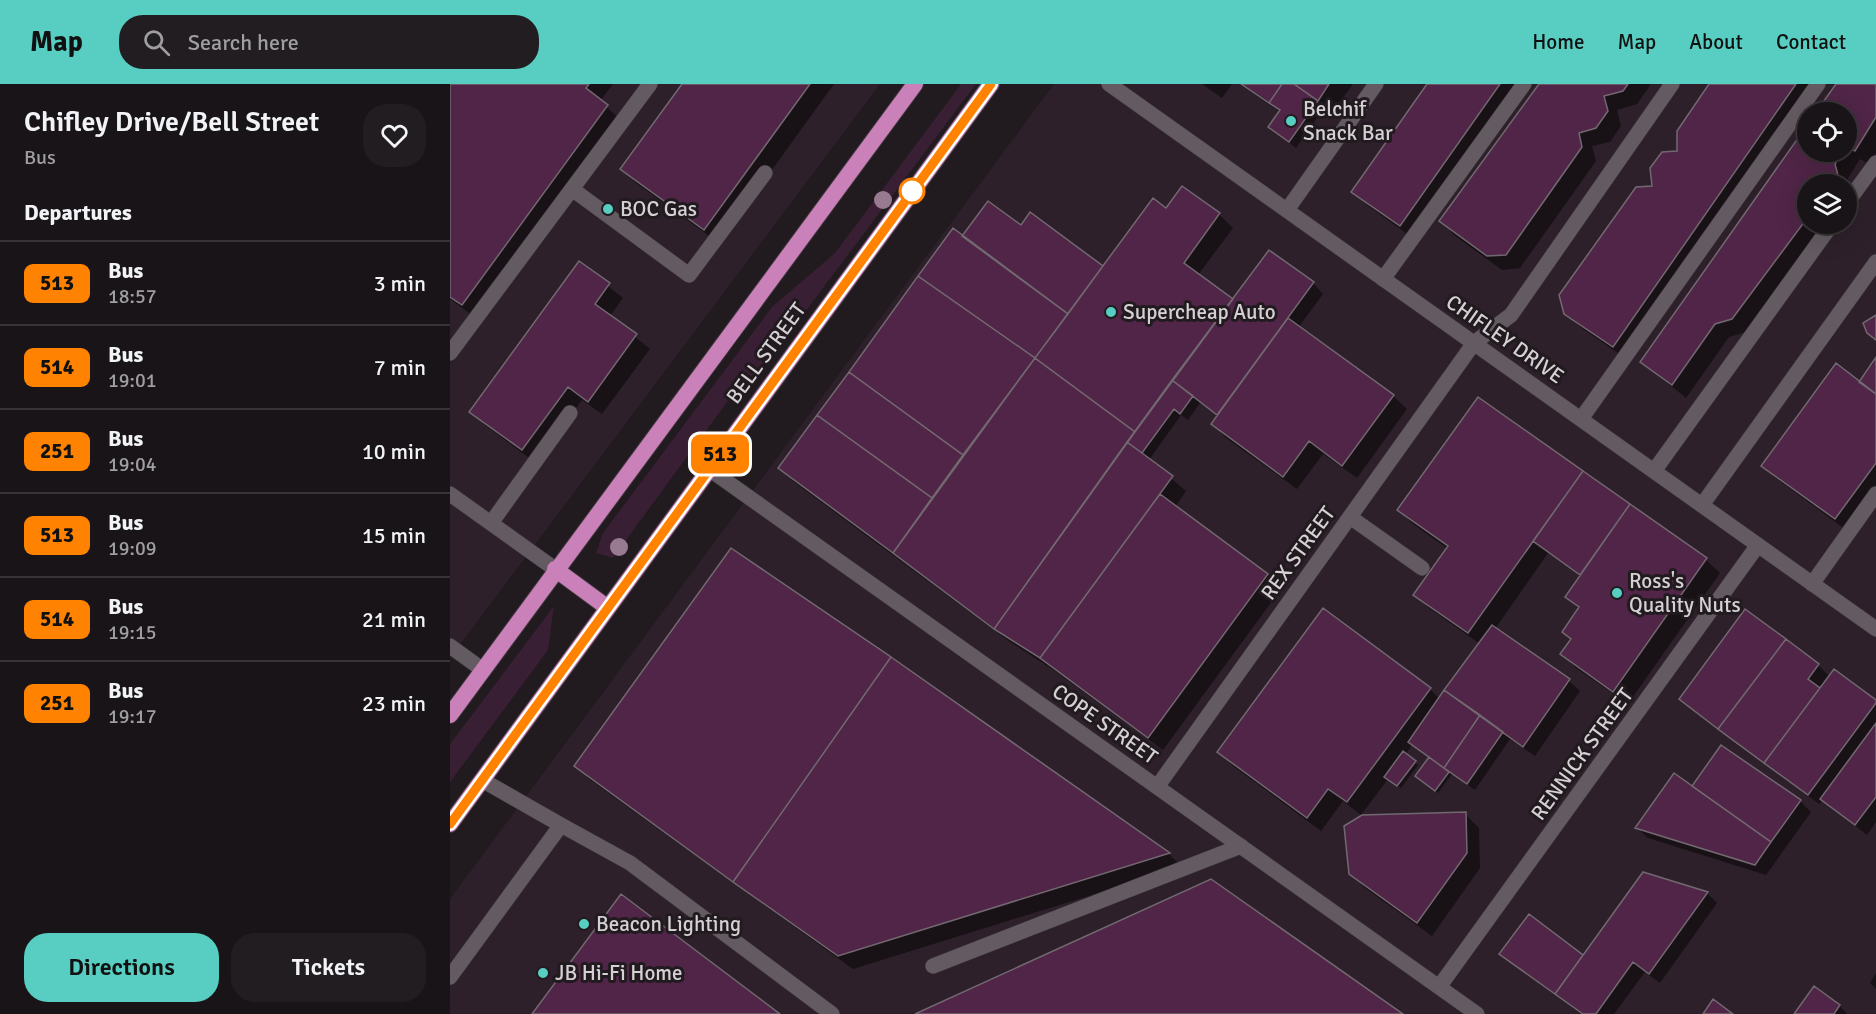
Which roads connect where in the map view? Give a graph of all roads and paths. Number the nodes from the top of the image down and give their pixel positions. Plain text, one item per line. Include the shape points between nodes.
1 (650, 84) edge
2 (915, 84) edge
3 (990, 84) edge
4 (1109, 84) edge
5 (1376, 84) edge
6 (1524, 84) edge
7 (1672, 84) edge
8 (1818, 84) edge
9 (1876, 163) edge
10 (765, 173) dead end
11 (572, 189) junction
12 (1857, 189) edge
13 (1287, 210) junction
14 (1825, 234) edge
15 (1876, 262) edge
16 (1383, 279) junction
17 (1474, 343) junction
18 (450, 353) edge
19 (570, 413) dead end
20 (1581, 419) junction
21 (709, 469) junction
22 (1654, 471) junction
23 (450, 494) edge
24 (1876, 494) edge
25 (1702, 505) junction
26 (1350, 517) junction
27 (491, 523) junction
28 (1758, 545) junction
29 (1422, 568) dead end
30 (555, 569) junction
31 (1812, 584) junction
32 (608, 608) junction
33 (1876, 629) edge
34 (450, 646) edge
35 (483, 670) junction
36 (450, 715) edge
37 (482, 780) junction
38 (1157, 787) junction
39 (450, 824) edge
40 (561, 825) junction
41 (1241, 846) junction
42 (933, 966) dead end
43 (450, 976) edge
44 (1439, 987) junction
45 (832, 1014) edge
46 (1477, 1014) edge

1 - 11 street
2 - 30 highway, BELL STREET
3 - 21 highway, BELL STREET
4 - 13 street, CHIFLEY DRIVE
5 - 13 street
6 - 16 street
7 - 17 street, REX STREET via 1511,315
8 - 20 street
9 - 12 street
10 - 11 street via 689,275
11 - 18 street
13 - 16 street, CHIFLEY DRIVE
14 - 22 street
15 - 25 street
16 - 17 street, CHIFLEY DRIVE
17 - 20 street, CHIFLEY DRIVE
17 - 26 street, REX STREET
19 - 27 street
20 - 22 street, CHIFLEY DRIVE
21 - 32 highway, BELL STREET
21 - 38 street, COPE STREET
22 - 25 street, CHIFLEY DRIVE
23 - 27 street
24 - 31 street
25 - 28 street, CHIFLEY DRIVE
26 - 29 street
26 - 38 street, REX STREET
27 - 30 street
28 - 31 street, CHIFLEY DRIVE
28 - 44 street, RENNICK STREET
30 - 32 highway
30 - 35 highway, BELL STREET
31 - 33 street, CHIFLEY DRIVE
32 - 37 highway, BELL STREET
34 - 35 street
35 - 36 highway, BELL STREET
37 - 39 highway, BELL STREET
37 - 40 street
38 - 41 street, COPE STREET
40 - 43 street
40 - 45 street via 630,863
41 - 42 street
41 - 44 street, COPE STREET
44 - 46 street, COPE STREET

